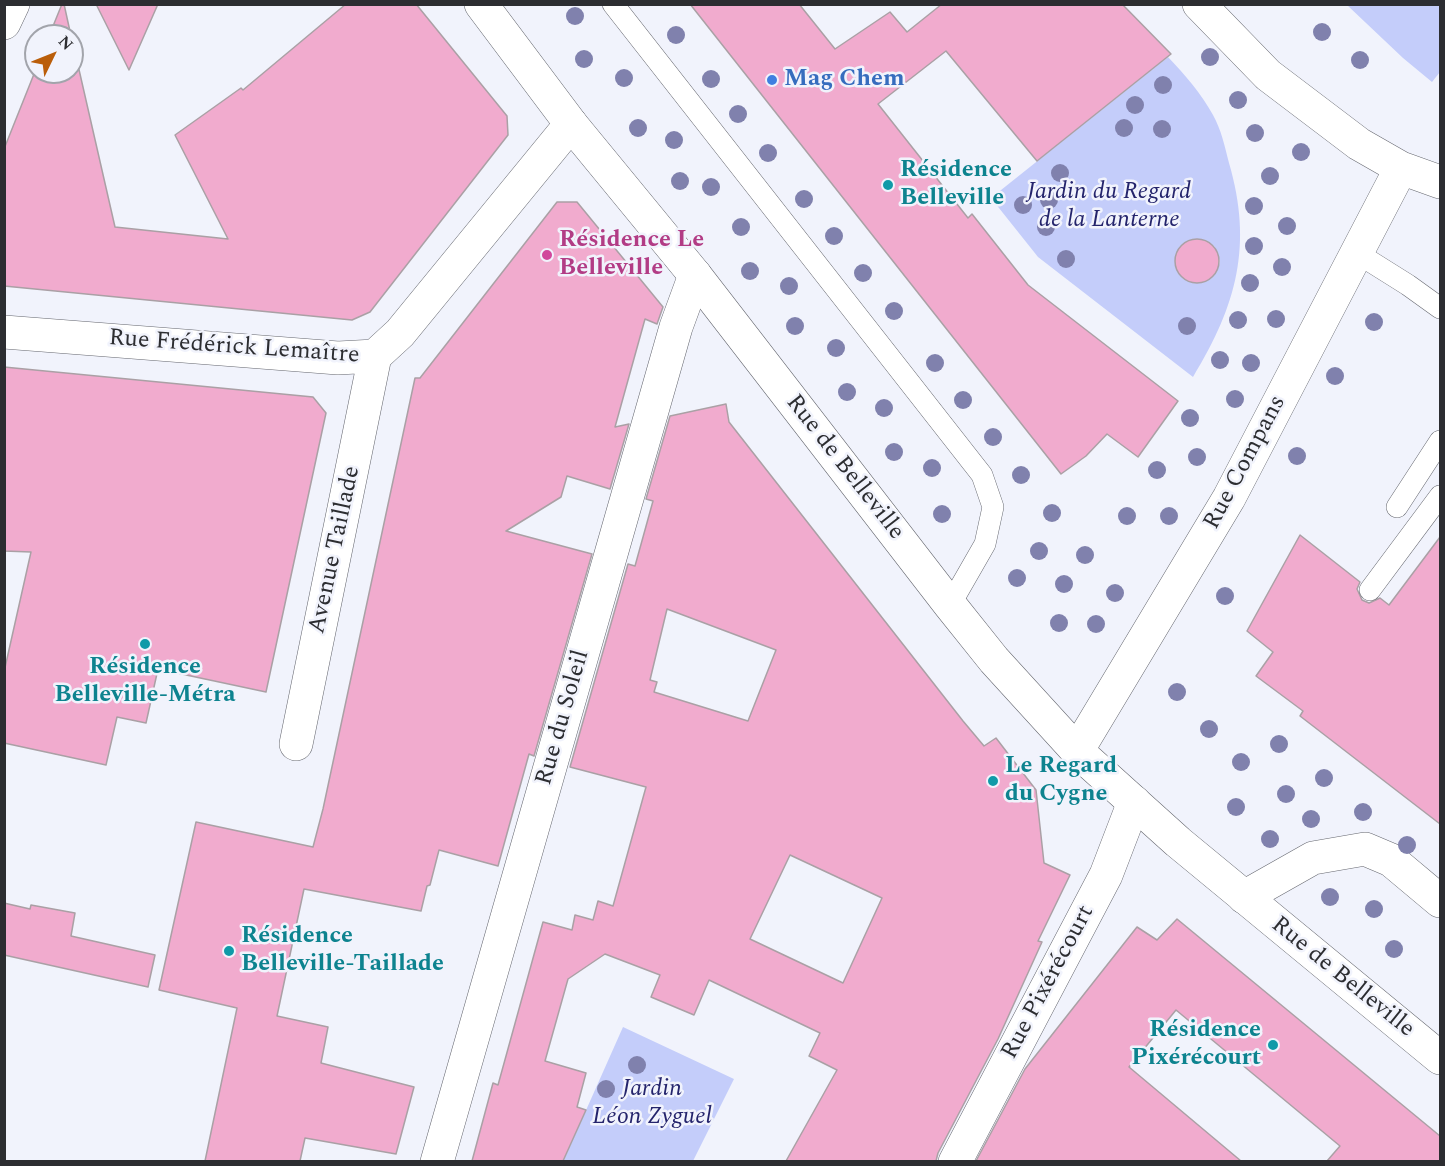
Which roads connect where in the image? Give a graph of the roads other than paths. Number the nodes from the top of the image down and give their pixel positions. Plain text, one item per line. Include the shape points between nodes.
1 (13, 4) edge
2 (481, 4) edge
3 (613, 4) edge
4 (1198, 4) edge
5 (4, 23) edge
6 (571, 124) junction
7 (1401, 168) junction
8 (1440, 182) edge
9 (1357, 253) junction
10 (695, 275) junction
11 (1440, 308) edge
12 (4, 332) edge
13 (375, 356) junction
14 (1440, 441) edge
15 (1440, 496) edge
16 (1397, 507) dead end
17 (1370, 590) dead end
18 (950, 605) junction
19 (296, 744) dead end
20 (1077, 751) junction
21 (1134, 802) junction
22 (1244, 897) junction
23 (1440, 901) edge
24 (1440, 1058) edge
25 (437, 1161) edge
26 (955, 1161) edge

1 - 5 street
2 - 6 street, Rue de Belleville
3 - 18 lane via 982,475 993,507 985,544
4 - 7 street via 1268,75 1359,144
6 - 10 street, Rue de Belleville
6 - 13 street, Rue Frédérick Lemaître via 400,333
7 - 8 street
7 - 9 street, Rue Compans
9 - 11 lane
9 - 20 street, Rue Compans via 1229,498
10 - 18 street, Rue de Belleville
10 - 25 street, Rue du Soleil via 676,327
12 - 13 street, Rue Frédérick Lemaître via 338,358
13 - 19 street, Avenue Taillade
14 - 16 lane
15 - 17 lane
18 - 20 street, Rue de Belleville
20 - 21 street, Rue de Belleville
21 - 22 street, Rue de Belleville
21 - 26 street, Rue Pixérécourt via 1106,875
22 - 23 street, Rue de Belleville via 1313,858 1365,849 1391,860
22 - 24 street, Rue de Belleville

